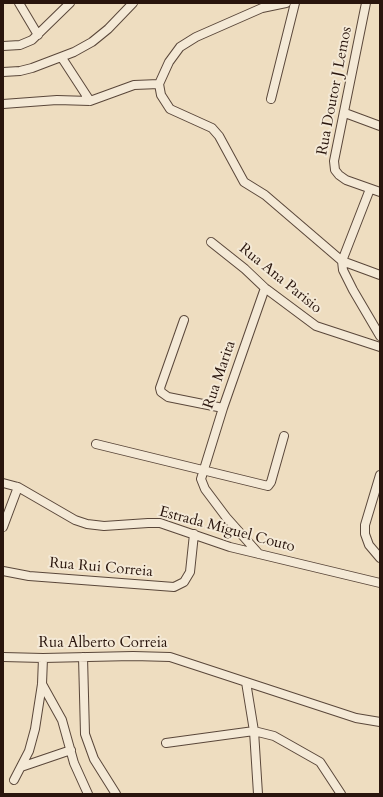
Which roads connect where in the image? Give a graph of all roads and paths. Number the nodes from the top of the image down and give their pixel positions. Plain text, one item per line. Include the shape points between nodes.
1 (19, 3) edge
2 (70, 3) edge
3 (133, 3) edge
4 (286, 3) edge
5 (295, 3) edge
6 (366, 3) edge
7 (38, 34) junction
8 (3, 46) edge
9 (62, 58) junction
10 (3, 72) edge
11 (158, 84) junction
12 (271, 100) dead end
13 (90, 101) junction
14 (3, 104) edge
15 (345, 113) junction
16 (380, 126) edge
17 (370, 189) junction
18 (380, 192) edge
19 (211, 242) dead end
20 (342, 261) junction
21 (380, 275) edge
22 (265, 288) junction
23 (184, 320) dead end
24 (380, 336) edge
25 (380, 347) edge
26 (223, 408) junction
27 (284, 436) dead end
28 (96, 444) dead end
29 (204, 472) junction
30 (380, 475) edge
31 (3, 483) edge
32 (18, 487) junction
33 (3, 527) edge
34 (194, 534) junction
35 (259, 554) junction
36 (380, 558) edge
37 (3, 571) edge
38 (380, 583) edge
39 (3, 657) edge
40 (83, 657) junction
41 (43, 658) junction
42 (246, 682) junction
43 (42, 684) junction
44 (380, 722) edge
45 (254, 731) junction
46 (166, 743) dead end
47 (71, 750) junction
48 (21, 767) junction
49 (14, 780) dead end
50 (88, 794) edge
51 (116, 794) edge
52 (258, 794) edge
53 (341, 794) edge

1 - 7 street
2 - 7 street
3 - 9 street via 92,42
4 - 11 street via 262,8 196,37 180,47
5 - 12 street
6 - 15 street, Rua Doutor J Lemos
7 - 8 street via 26,43
9 - 10 street via 26,70
9 - 13 street
11 - 13 street via 134,85
11 - 20 street via 161,95 170,109 216,132 244,182 265,195
13 - 14 street via 57,100
15 - 16 street
15 - 17 street, Rua Doutor J Lemos via 334,161 335,170 346,180
17 - 18 street
17 - 20 street
19 - 22 street, Rua Ana Parisio
20 - 21 street
20 - 24 street via 343,270 353,290
22 - 25 street, Rua Ana Parisio via 316,326
22 - 26 street, Rua Marita
23 - 26 street via 160,388 168,397
26 - 29 street, Rua Marita
27 - 29 street via 269,486
28 - 29 street
29 - 35 street via 201,479 205,489
30 - 36 street via 365,525 365,534 369,545
31 - 32 street, Estrada Miguel Couto
32 - 33 street
32 - 34 street, Estrada Miguel Couto via 75,520 87,524 160,524
34 - 35 street, Estrada Miguel Couto
34 - 37 street, Rua Rui Correia via 190,572 179,586 156,587 29,576
35 - 38 street, Estrada Miguel Couto
39 - 41 street, Rua Alberto Correia
40 - 41 street, Rua Alberto Correia
40 - 42 street, Rua Alberto Correia via 170,657
40 - 51 street via 85,734 94,759
41 - 43 street
42 - 44 street, Rua Alberto Correia via 356,718
42 - 45 street
43 - 47 street via 62,720
43 - 48 street via 35,729
45 - 46 street
45 - 52 street
45 - 53 street via 274,736 315,758 323,765
47 - 48 street
47 - 50 street
48 - 49 street

